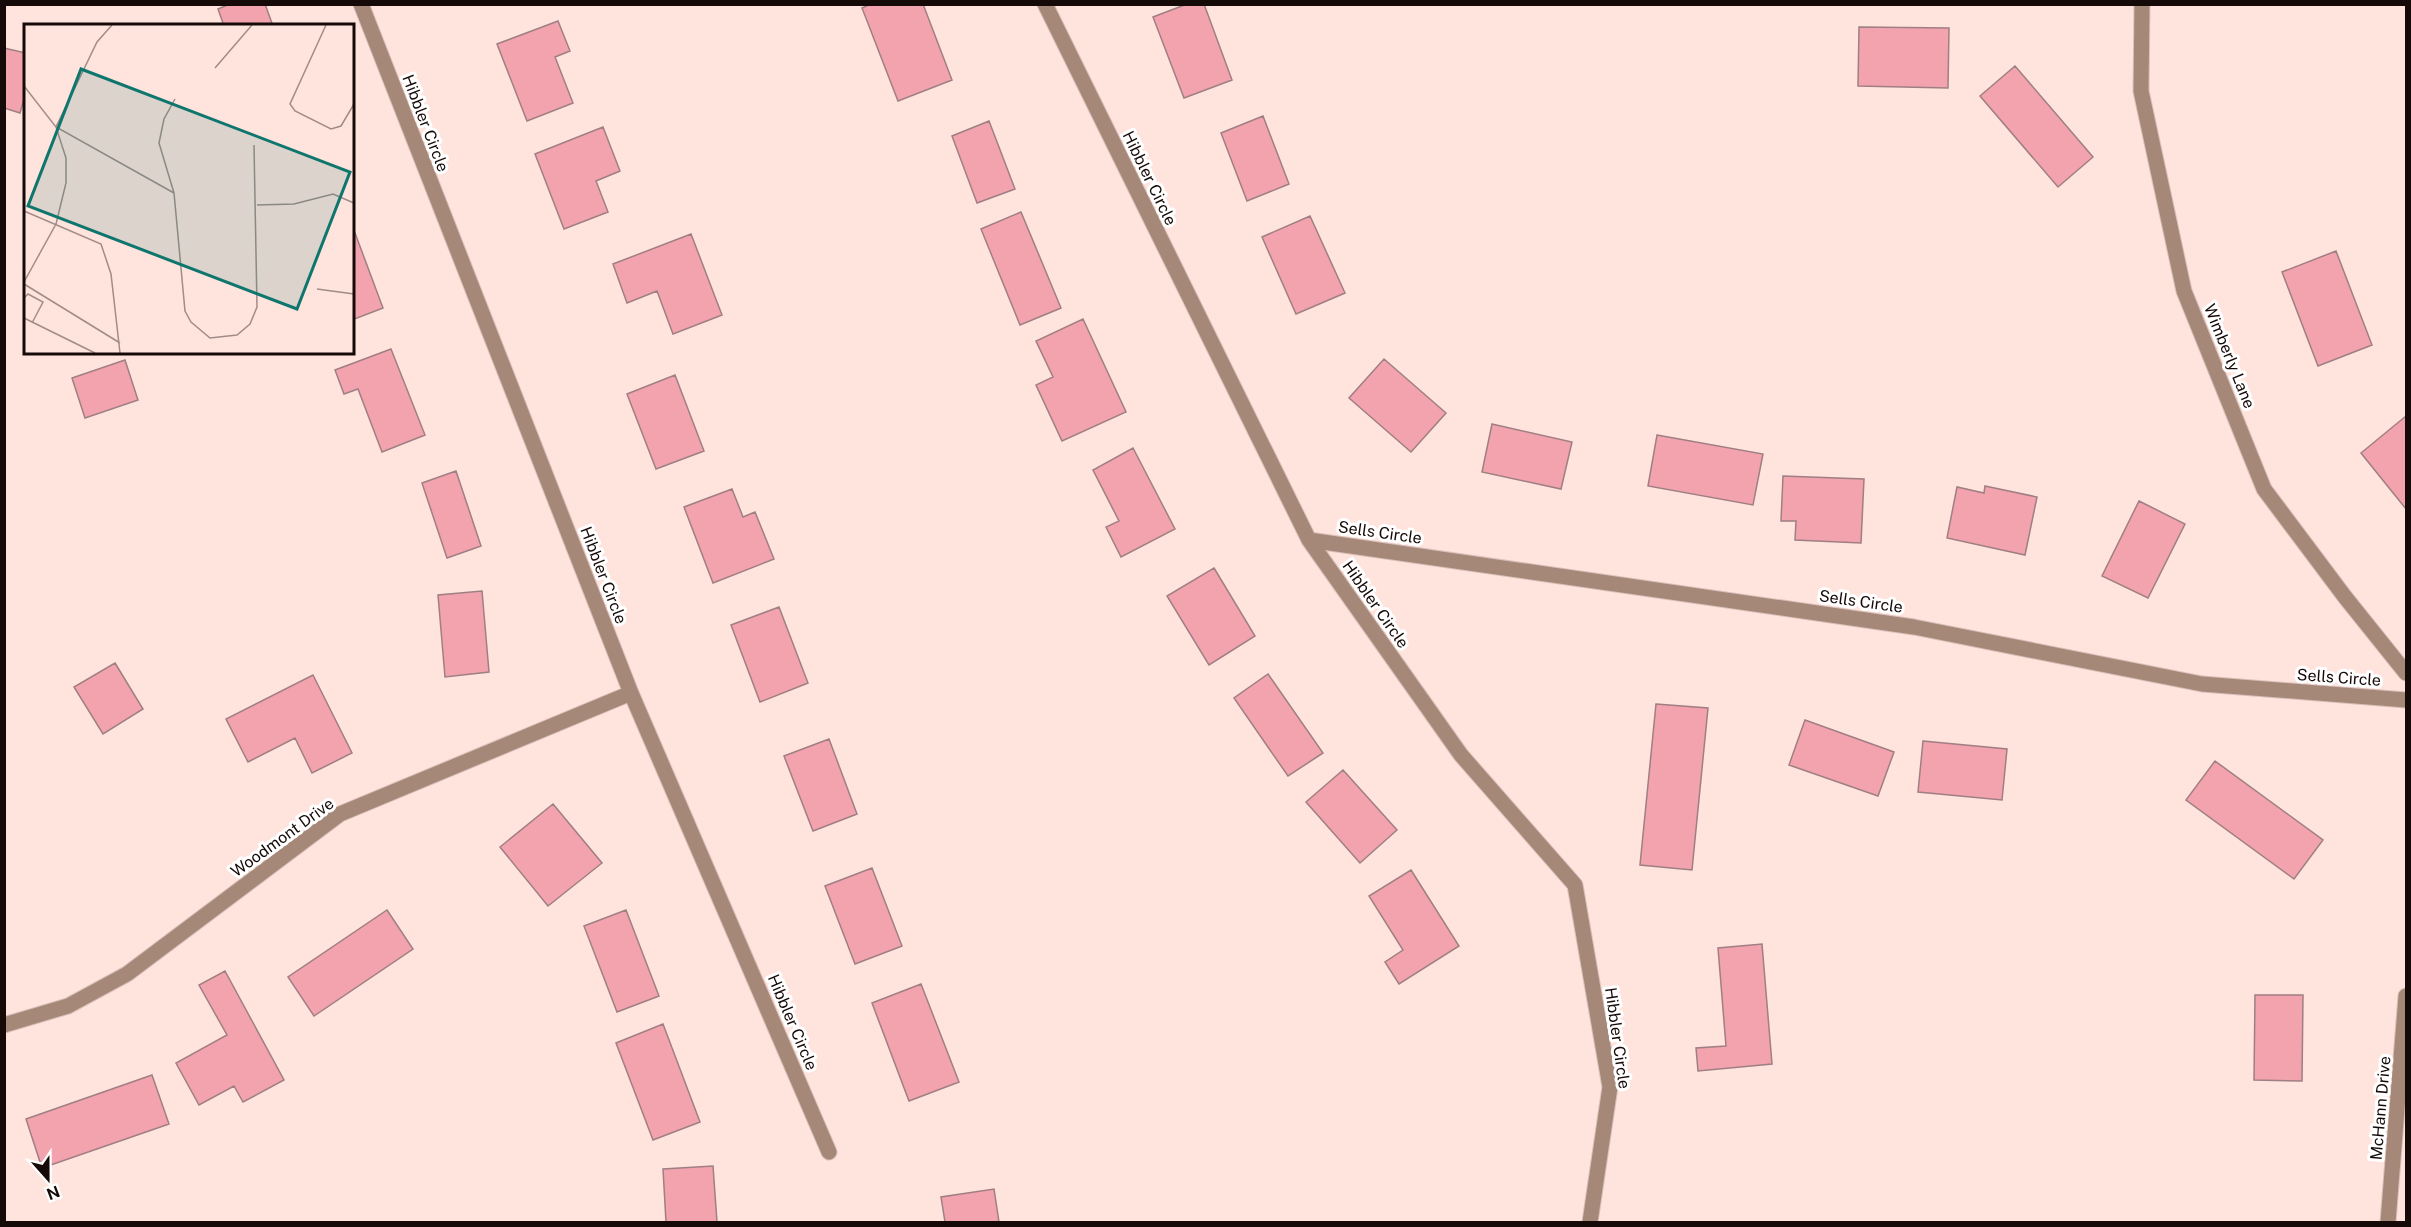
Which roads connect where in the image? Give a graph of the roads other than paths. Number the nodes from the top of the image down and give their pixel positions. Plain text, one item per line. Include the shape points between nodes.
1 (361, 4) edge
2 (1045, 4) edge
3 (2142, 4) edge
4 (1309, 540) junction
5 (2406, 673) edge
6 (631, 693) junction
7 (2406, 700) edge
8 (2406, 996) edge
9 (4, 1025) edge
10 (829, 1152) dead end
11 (1590, 1222) edge
12 (2388, 1222) edge

1 - 6 street, Hibbler Circle
2 - 4 street, Hibbler Circle
3 - 5 street, Wimberly Lane via 2141,91 2184,291 2264,489
4 - 7 street, Sells Circle via 1914,627 2202,684
4 - 11 street, Hibbler Circle via 1461,755 1575,885 1610,1087
6 - 9 street, Woodmont Drive via 340,814 127,974 68,1006
6 - 10 street, Hibbler Circle
8 - 12 street, McHann Drive

